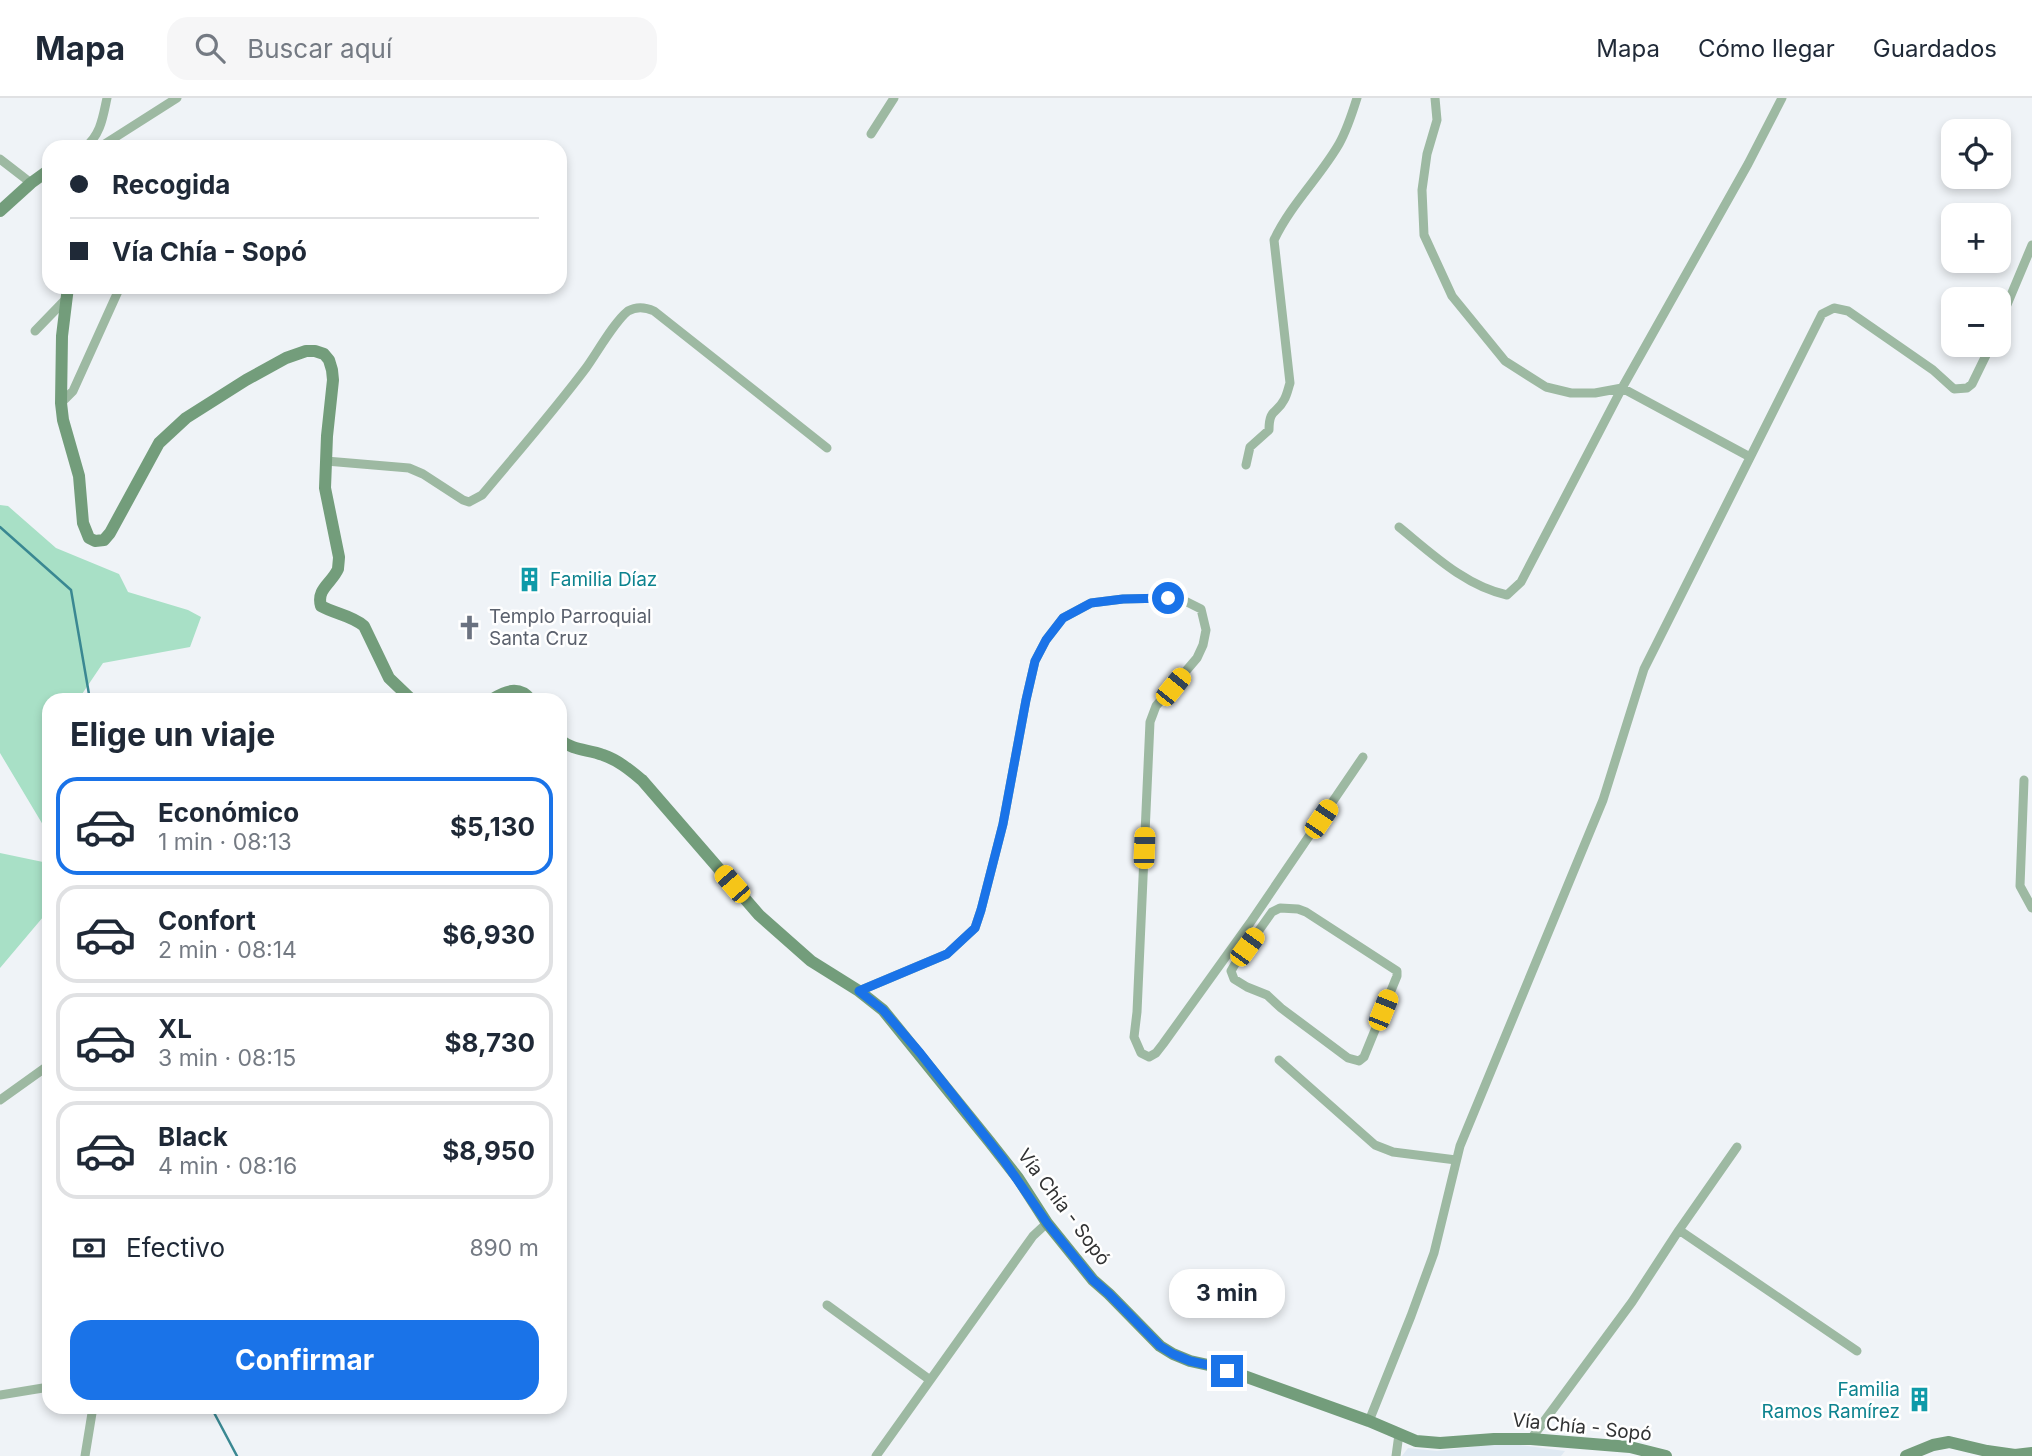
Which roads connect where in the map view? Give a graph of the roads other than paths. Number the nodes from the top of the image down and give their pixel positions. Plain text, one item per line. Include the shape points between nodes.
1 (107, 98) edge
2 (177, 98) edge
3 (894, 98) edge
4 (1357, 98) edge
5 (1435, 98) edge
6 (1782, 98) edge
7 (871, 134) dead end
8 (94, 140) edge
9 (111, 140) edge
10 (0, 159) edge
11 (42, 175) edge
12 (31, 183) junction
13 (0, 211) edge
14 (2032, 245) edge
15 (66, 294) edge
16 (67, 294) edge
17 (117, 294) edge
18 (2011, 295) edge
19 (35, 331) dead end
20 (1985, 357) edge
21 (1622, 388) junction
22 (61, 403) junction
23 (827, 447) dead end
24 (1750, 457) junction
25 (326, 461) junction
26 (1245, 466) dead end
27 (1399, 527) dead end
28 (405, 693) edge
29 (503, 693) edge
30 (526, 693) edge
31 (567, 745) edge
32 (1363, 757) dead end
33 (2025, 780) dead end
34 (2032, 908) edge
35 (1250, 923) junction
36 (1259, 930) junction
37 (859, 991) junction
38 (1279, 1060) dead end
39 (42, 1070) edge
40 (0, 1100) edge
41 (1737, 1147) dead end
42 (1456, 1160) junction
43 (1047, 1223) junction
44 (1679, 1230) junction
45 (827, 1305) dead end
46 (1857, 1351) dead end
47 (930, 1380) junction
48 (42, 1388) edge
49 (0, 1395) edge
50 (92, 1414) edge
51 (1369, 1421) junction
52 (1399, 1434) junction
53 (1531, 1439) junction
54 (2032, 1453) edge
55 (85, 1456) edge
56 (876, 1456) edge
57 (1396, 1456) edge
58 (1666, 1456) edge
59 (1906, 1456) edge

1 - 8 street
2 - 9 street
3 - 7 street
4 - 26 street via 1339,145 1274,240 1290,383 1283,403 1269,419 1269,430 1250,447
5 - 21 street via 1437,120 1422,190 1424,235 1452,296 1505,361 1545,387 1571,393
6 - 21 street
10 - 12 street
11 - 12 street
12 - 13 street
14 - 18 street
15 - 19 street
16 - 22 street
17 - 22 street via 73,391
20 - 24 street via 1972,384 1954,389 1848,311 1834,308 1822,314
21 - 24 street
21 - 27 street via 1521,582 1507,595 1488,591 1460,575
22 - 25 street via 79,476 83,523 95,541 110,533 159,443 186,418 246,380 306,351 324,354 330,360
23 - 25 street via 653,311 636,307 622,317 549,414 476,499 463,500 409,467
24 - 42 street via 1644,669 1603,800
25 - 28 street via 325,488 339,557 338,569 321,591 321,606 364,625 390,678
29 - 30 street
31 - 37 street, Vía Chía - Sopó via 607,756 642,780 759,915 811,961
32 - 35 street
33 - 34 street via 2020,886
35 - 36 street
35 - 37 street via 1156,1053 1149,1057 1141,1053 1135,1037 1150,722 1156,706 1197,658 1206,629 1201,608 1183,600 1091,603 1063,618 1035,661 1003,824 975,928 947,954
36 - 36 street via 1231,971 1234,979 1266,995 1348,1058 1359,1061 1396,971 1298,909 1272,912
37 - 43 street, Vía Chía - Sopó via 883,1010 920,1053 1018,1178
38 - 42 street via 1375,1145 1393,1152
39 - 40 street
41 - 44 street
42 - 51 street via 1434,1252
43 - 47 street
43 - 51 street, Vía Chía - Sopó via 1093,1280 1173,1354
44 - 46 street
44 - 53 street
45 - 47 street
47 - 56 street
48 - 49 street
50 - 55 street
51 - 52 street, Vía Chía - Sopó
52 - 53 street, Vía Chía - Sopó via 1427,1443
52 - 57 street
53 - 58 street, Vía Chía - Sopó via 1630,1447
54 - 59 street via 2006,1454 1949,1442

